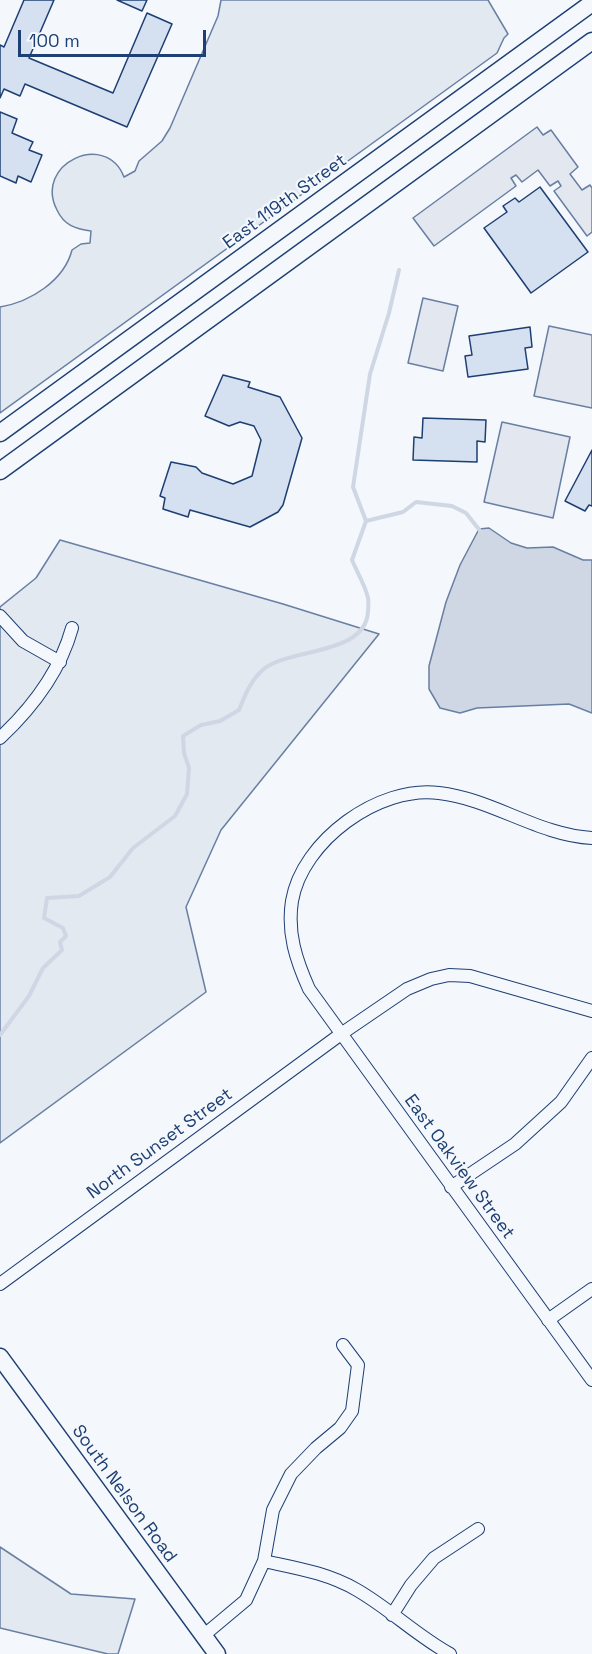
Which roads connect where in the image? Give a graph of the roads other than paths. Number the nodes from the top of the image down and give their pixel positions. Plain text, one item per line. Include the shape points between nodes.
1 (592, 3) edge
2 (592, 41) edge
3 (0, 433) edge
4 (0, 471) edge
5 (0, 616) edge
6 (72, 628) dead end
7 (60, 662) junction
8 (0, 738) edge
9 (592, 838) edge
10 (592, 1011) edge
11 (341, 1034) junction
12 (592, 1058) edge
13 (451, 1187) junction
14 (0, 1284) edge
15 (592, 1289) edge
16 (548, 1320) junction
17 (343, 1345) dead end
18 (0, 1357) edge
19 (592, 1380) edge
20 (478, 1529) dead end
21 (264, 1561) junction
22 (392, 1615) junction
23 (204, 1636) junction
24 (217, 1654) edge
25 (450, 1654) edge

1 - 3 main road, East 119th Street
2 - 4 main road
5 - 7 street via 23,641
6 - 7 street
7 - 8 street via 38,696
9 - 11 street, East Oakview Street via 561,834 475,801 437,792 401,795 369,807 339,828 312,855 302,873 294,893 291,923 292,942 309,989
10 - 11 street, North Sunset Street via 470,976 449,975 407,989
11 - 13 street, East Oakview Street
11 - 14 street, North Sunset Street
12 - 13 street via 561,1102 515,1144
13 - 16 street, East Oakview Street
15 - 16 street
16 - 19 street, East Oakview Street
17 - 21 street via 357,1365 352,1411 340,1428 291,1474 273,1510
18 - 23 main road, South Nelson Road
20 - 22 street via 434,1558
21 - 22 street via 318,1572 357,1590
21 - 23 street via 246,1600
22 - 25 street
23 - 24 main road, South Nelson Road

